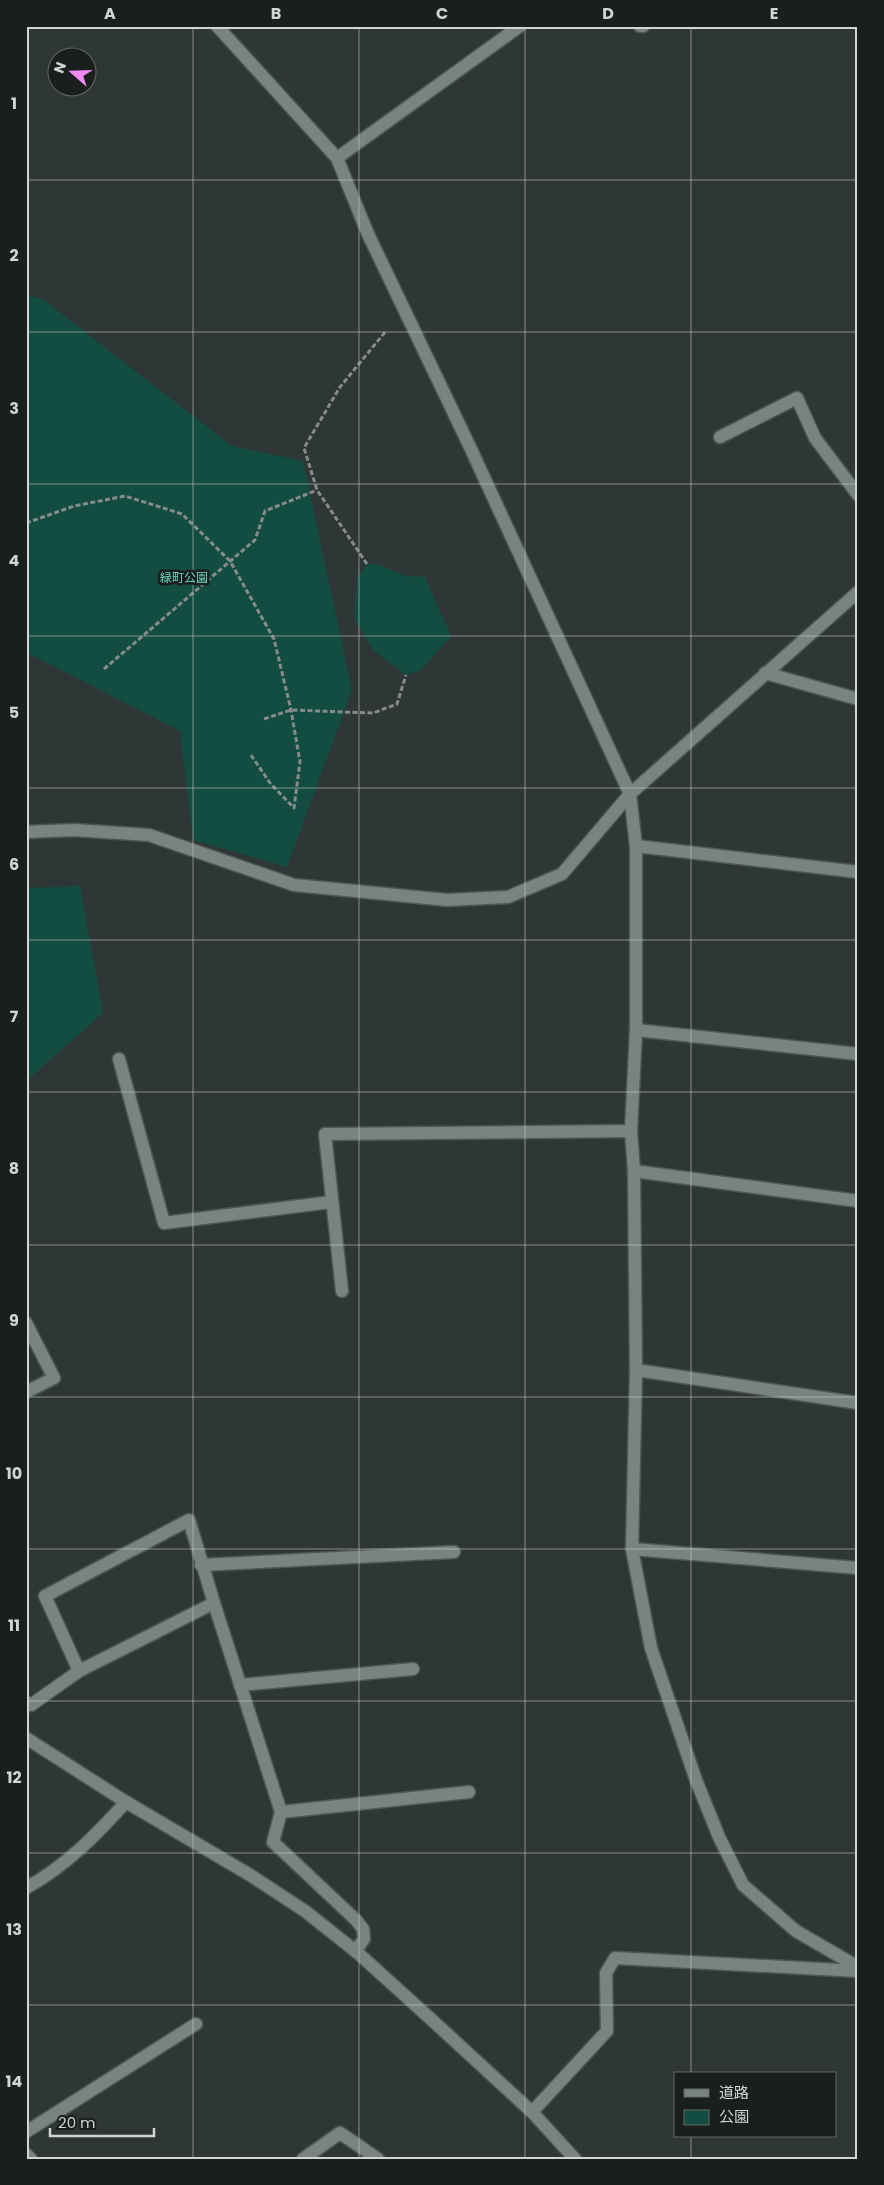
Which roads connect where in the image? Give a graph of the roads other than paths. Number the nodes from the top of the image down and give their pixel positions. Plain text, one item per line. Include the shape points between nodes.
1 (217, 26) edge
2 (520, 26) edge
3 (337, 158) junction
4 (720, 438) dead end
5 (858, 495) edge
6 (858, 592) edge
7 (764, 673) junction
8 (858, 699) edge
9 (630, 794) junction
10 (26, 832) edge
11 (636, 846) junction
12 (858, 872) edge
13 (636, 1030) junction
14 (858, 1054) edge
15 (119, 1059) dead end
16 (631, 1131) junction
17 (634, 1171) junction
18 (858, 1201) edge
19 (331, 1202) junction
20 (342, 1291) dead end
21 (26, 1323) edge
22 (636, 1370) junction
23 (26, 1392) edge
24 (858, 1403) edge
25 (632, 1549) junction
26 (454, 1552) dead end
27 (201, 1565) junction
28 (858, 1568) edge
29 (214, 1603) junction
30 (413, 1669) dead end
31 (79, 1672) junction
32 (240, 1685) junction
33 (26, 1702) edge
34 (26, 1738) edge
35 (469, 1792) dead end
36 (126, 1802) junction
37 (281, 1812) junction
38 (26, 1888) edge
39 (355, 1951) junction
40 (858, 1967) edge
41 (858, 1972) edge
42 (196, 2024) dead end
43 (532, 2112) junction
44 (26, 2132) edge
45 (26, 2154) edge
46 (31, 2159) edge
47 (303, 2159) edge
48 (378, 2159) edge
49 (575, 2159) edge

1 - 3 street
2 - 3 street
3 - 9 street via 368,234
4 - 5 street via 796,398 815,438
6 - 7 street
7 - 8 street
7 - 9 street
9 - 10 street via 562,874 508,897 447,900 294,885 149,835 74,830
9 - 11 street
11 - 12 street
11 - 13 street
13 - 14 street
13 - 16 street
15 - 19 street via 164,1223
16 - 17 street
16 - 19 street via 325,1134
17 - 18 street
17 - 22 street
19 - 20 street
21 - 23 street via 54,1378
22 - 24 street
22 - 25 street
25 - 28 street
25 - 40 street via 651,1648 696,1780 743,1886 796,1931
26 - 27 street
27 - 29 street
27 - 31 street via 189,1520 44,1596
29 - 31 street
29 - 32 street
30 - 32 street
31 - 33 street via 31,1705
32 - 37 street
34 - 36 street
35 - 37 street
36 - 38 street via 94,1838 65,1863
36 - 39 street via 250,1875 305,1911
37 - 39 street via 273,1842 363,1929 364,1938
39 - 43 street
41 - 43 street via 615,1958 606,1973 607,2031
42 - 44 street
43 - 49 street
45 - 46 street
47 - 48 street via 340,2133

